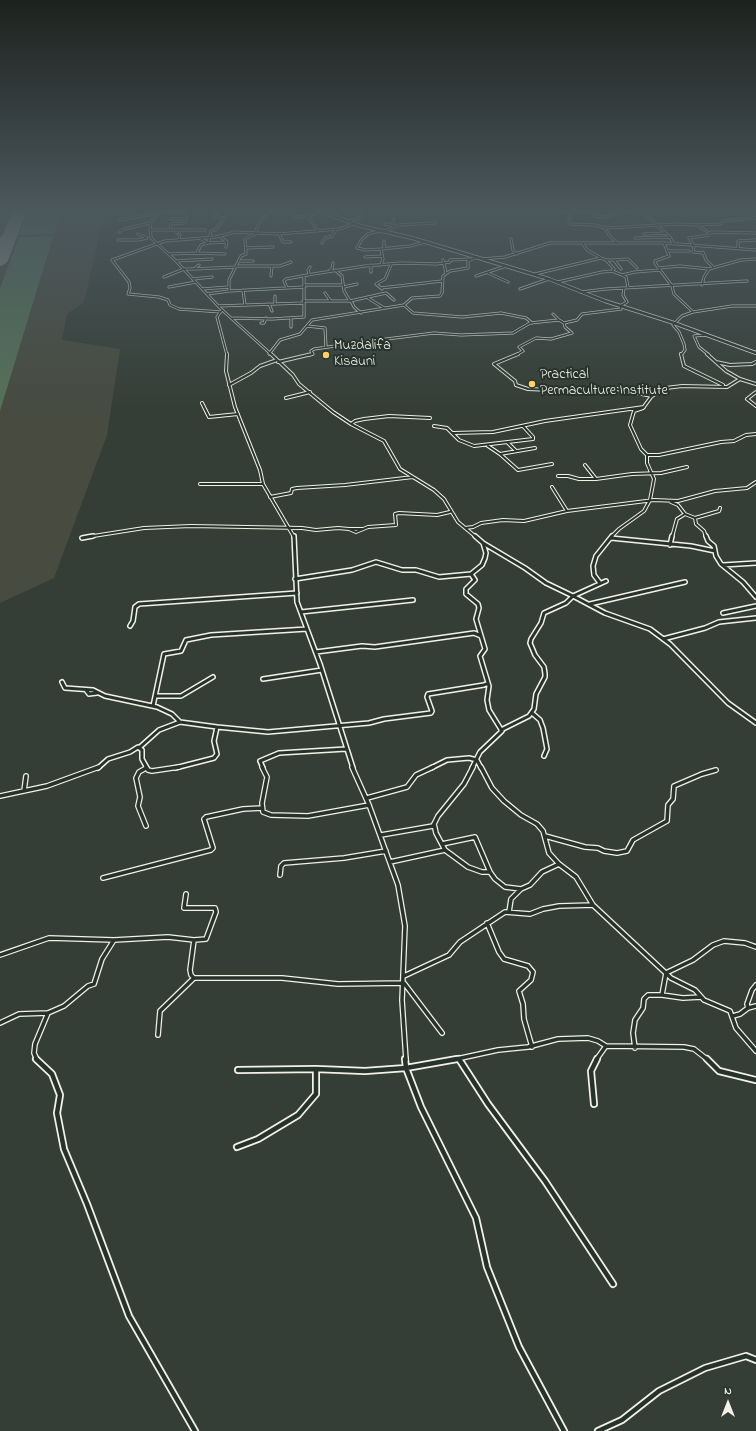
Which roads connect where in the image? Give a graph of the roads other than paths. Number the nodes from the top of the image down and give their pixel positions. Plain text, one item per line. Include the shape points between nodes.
1 (127, 279) edge
2 (193, 279) edge
3 (230, 279) edge
4 (291, 279) edge
5 (304, 279) edge
6 (342, 279) edge
7 (385, 279) edge
8 (443, 279) edge
9 (501, 279) edge
10 (549, 279) joint
11 (571, 279) edge
12 (626, 279) edge
13 (667, 279) edge
14 (703, 279) edge
15 (747, 281) dead end
16 (196, 282) junction
17 (442, 282) junction
18 (508, 282) dead end
19 (558, 282) junction
20 (357, 284) dead end
21 (702, 284) junction
22 (305, 286) junction
23 (343, 286) junction
24 (672, 286) junction
25 (169, 287) dead end
26 (228, 287) junction
27 (628, 287) junction
28 (287, 288) junction
29 (381, 288) junction
30 (624, 288) junction
31 (202, 289) junction
32 (520, 289) dead end
33 (243, 290) junction
34 (229, 291) junction
35 (581, 292) junction
36 (325, 293) dead end
37 (386, 293) junction
38 (207, 294) junction
39 (275, 296) dead end
40 (368, 298) junction
41 (330, 300) junction
42 (394, 300) dead end
43 (351, 301) junction
44 (303, 302) junction
45 (269, 304) junction
46 (275, 304) junction
47 (245, 305) junction
48 (404, 305) junction
49 (218, 306) junction
50 (756, 306) edge
51 (384, 308) junction
52 (622, 308) junction
53 (222, 311) junction
54 (272, 311) dead end
55 (693, 312) junction
56 (361, 313) junction
57 (553, 314) dead end
58 (304, 317) junction
59 (231, 318) junction
60 (266, 318) junction
61 (291, 318) junction
62 (559, 320) junction
63 (309, 321) junction
64 (261, 323) dead end
65 (532, 323) junction
66 (564, 323) junction
67 (674, 323) junction
68 (307, 326) junction
69 (291, 327) dead end
70 (706, 335) junction
71 (326, 347) junction
72 (756, 353) edge
73 (269, 354) junction
74 (277, 361) junction
75 (716, 362) junction
76 (756, 362) edge
77 (740, 379) junction
78 (756, 384) edge
79 (229, 385) junction
80 (727, 387) junction
81 (310, 392) junction
82 (756, 392) edge
83 (652, 396) junction
84 (286, 398) dead end
85 (202, 403) dead end
86 (756, 406) edge
87 (644, 407) junction
88 (238, 414) junction
89 (430, 418) dead end
90 (351, 424) junction
91 (434, 426) dead end
92 (523, 426) junction
93 (453, 433) junction
94 (756, 434) edge
95 (508, 443) junction
96 (488, 446) junction
97 (535, 448) dead end
98 (516, 451) junction
99 (500, 454) junction
100 (647, 455) junction
101 (552, 464) dead end
102 (585, 465) dead end
103 (687, 467) dead end
104 (652, 474) junction
105 (558, 476) dead end
106 (413, 477) junction
107 (596, 478) junction
108 (756, 482) edge
109 (200, 484) dead end
110 (263, 484) junction
111 (552, 487) dead end
112 (270, 497) junction
113 (650, 500) junction
114 (669, 502) junction
115 (720, 508) dead end
116 (567, 511) junction
117 (450, 512) junction
118 (685, 514) junction
119 (695, 518) junction
120 (290, 528) junction
121 (466, 528) junction
122 (82, 538) dead end
123 (611, 538) junction
124 (483, 543) junction
125 (670, 545) junction
126 (714, 550) junction
127 (756, 563) edge
128 (723, 565) junction
129 (471, 574) junction
130 (296, 579) junction
131 (606, 581) dead end
132 (685, 582) dead end
133 (600, 583) junction
134 (297, 593) junction
135 (573, 596) junction
136 (756, 597) edge
137 (412, 600) dead end
138 (590, 604) junction
139 (756, 606) edge
140 (301, 612) junction
141 (723, 613) dead end
142 (756, 618) edge
143 (130, 626) dead end
144 (307, 629) junction
145 (481, 636) junction
146 (664, 638) junction
147 (316, 652) junction
148 (322, 670) junction
149 (213, 677) dead end
150 (263, 679) dead end
151 (62, 682) dead end
152 (488, 682) junction
153 (156, 696) junction
154 (153, 706) junction
155 (532, 713) junction
156 (180, 722) junction
157 (756, 723) edge
158 (339, 726) junction
159 (217, 727) junction
160 (501, 730) junction
161 (140, 747) junction
162 (346, 750) junction
163 (544, 756) dead end
164 (477, 760) junction
165 (146, 768) junction
166 (716, 770) dead end
167 (26, 776) dead end
168 (24, 791) junction
169 (0, 796) edge
170 (367, 798) junction
171 (369, 805) junction
172 (262, 808) junction
173 (434, 824) junction
174 (146, 826) dead end
175 (381, 835) junction
176 (545, 836) junction
177 (442, 844) junction
178 (446, 850) junction
179 (386, 851) junction
180 (390, 862) junction
181 (559, 864) junction
182 (490, 872) junction
183 (280, 875) dead end
184 (103, 878) dead end
185 (521, 889) junction
186 (186, 894) dead end
187 (593, 905) junction
188 (509, 912) junction
189 (487, 923) junction
190 (114, 940) junction
191 (194, 940) junction
192 (756, 947) edge
193 (0, 955) edge
194 (666, 973) junction
195 (404, 976) junction
196 (194, 978) junction
197 (404, 983) junction
198 (756, 985) edge
199 (662, 995) junction
200 (701, 997) junction
201 (756, 1006) edge
202 (748, 1008) junction
203 (48, 1013) junction
204 (733, 1016) junction
205 (0, 1023) edge
206 (442, 1033) dead end
207 (158, 1035) dead end
208 (606, 1046) junction
209 (532, 1047) junction
210 (636, 1048) junction
211 (756, 1051) edge
212 (459, 1059) junction
213 (406, 1068) junction
214 (316, 1069) junction
215 (238, 1070) dead end
216 (756, 1080) edge
217 (594, 1104) dead end
218 (237, 1147) dead end
219 (613, 1284) dead end
220 (756, 1360) edge
221 (195, 1431) edge
222 (564, 1431) edge
223 (598, 1431) edge

1 - 53 street via 130,288 128,294 159,296 179,309
2 - 16 street
3 - 26 street
4 - 28 street via 285,280
5 - 22 street
6 - 23 street
7 - 29 street via 376,284
8 - 17 street
9 - 18 street
10 - 19 main road
10 - 32 street
11 - 19 street
12 - 27 street
13 - 24 street
14 - 21 street
15 - 21 street
16 - 25 street
16 - 31 street
17 - 29 street
17 - 48 street via 440,296 412,298
19 - 35 main road
20 - 23 street
21 - 24 street
22 - 23 street
22 - 28 street
22 - 44 street
23 - 43 street
24 - 27 street
24 - 55 street via 674,294
26 - 31 street
26 - 34 street
27 - 30 street
28 - 33 street
29 - 37 street
30 - 35 street
30 - 52 street via 623,295 627,302
31 - 38 street
33 - 34 street
33 - 47 street
34 - 38 street
35 - 52 main road
36 - 41 street
37 - 40 street
37 - 42 street
38 - 49 street
39 - 46 street
40 - 43 street
40 - 51 street
41 - 43 street
41 - 44 street
43 - 56 street
44 - 46 street
44 - 58 street
45 - 46 street
45 - 47 street
45 - 54 street
47 - 49 street
48 - 51 street
48 - 65 street via 413,313 462,317 501,313 526,318
49 - 53 street
50 - 55 street via 732,306
51 - 56 street
52 - 66 street via 582,314 577,320
52 - 67 main road
53 - 59 street
53 - 79 street via 217,317 227,353 226,370
55 - 67 street via 682,316
56 - 63 street
57 - 62 street
58 - 61 street
58 - 63 street
59 - 60 street
59 - 73 street
60 - 61 street
60 - 64 street via 265,322
61 - 69 street
62 - 65 street
62 - 66 street
63 - 68 street
65 - 71 street via 507,334 434,333
66 - 83 street via 572,334 551,339 536,338 519,347 522,353 495,364 512,378 516,385 524,389 618,389
67 - 70 main road
67 - 80 street via 684,344 685,350 681,355 684,366
68 - 71 street via 325,328
68 - 73 street via 300,334 280,340
70 - 72 main road
70 - 75 street via 694,338 699,347
71 - 74 street via 312,350 311,356
73 - 74 street
74 - 79 street via 260,366
74 - 81 street
75 - 76 street via 730,365
75 - 77 street
77 - 78 street
77 - 80 street
79 - 88 street
80 - 83 street via 666,388
81 - 84 street
81 - 90 street
82 - 86 street via 747,399
83 - 87 street
85 - 88 street via 209,417
87 - 92 street
87 - 100 street via 634,411 630,425 641,449
88 - 110 street
89 - 90 street via 389,416 364,419
90 - 106 street via 384,441 400,469
91 - 93 street via 447,428
92 - 93 street via 489,432
92 - 95 street via 533,438
93 - 96 street via 455,438 468,444
94 - 100 street via 746,435 734,442 720,442 659,455
95 - 96 street
95 - 98 street
96 - 99 street
97 - 98 street
98 - 99 street
99 - 101 street via 519,470
100 - 104 street via 647,464
102 - 107 street
103 - 104 street
104 - 107 street
104 - 113 street via 654,486
105 - 107 street
106 - 112 street via 345,486 297,488
106 - 117 street via 444,499
108 - 114 street via 747,488 715,491
109 - 110 street
110 - 112 street
111 - 116 street
112 - 120 street
113 - 114 street
113 - 116 street
113 - 123 street via 644,511
114 - 118 street via 678,505
115 - 119 street via 719,511
116 - 121 street via 524,521 503,520
117 - 120 street via 437,515 399,513 395,514 396,525 364,529
117 - 121 street
118 - 119 street
118 - 125 street via 675,522
119 - 126 street via 696,524 704,531
120 - 122 street via 166,526
120 - 130 street via 294,535
121 - 124 street
123 - 125 street
123 - 133 street via 596,556 593,566 594,575
124 - 129 street via 486,554 482,565
124 - 135 street via 546,583
125 - 126 street
126 - 128 street
127 - 128 street
128 - 136 street
129 - 130 street via 439,577 376,562 352,570
129 - 145 street via 475,580 466,589 466,594 480,608 476,619
130 - 134 street
131 - 133 street
132 - 138 street
133 - 135 street
134 - 140 street
134 - 143 street via 139,604 135,607
135 - 138 street
135 - 155 street via 566,603 544,613 541,623 530,639 535,654 544,667 545,677 536,694
137 - 140 street
138 - 146 street via 605,613 642,625
139 - 141 street
140 - 144 street
142 - 146 street via 719,622
144 - 147 street
144 - 153 street via 212,635 186,640 181,651 164,654
145 - 147 street via 474,633 375,647 362,646
145 - 152 street via 485,649 480,656
146 - 157 street via 728,702
147 - 148 street
148 - 150 street
148 - 158 street
149 - 153 street via 180,696
151 - 154 street via 65,688 94,690 97,693
152 - 158 street via 484,685 428,694 431,713
152 - 160 street via 489,710
153 - 154 street
154 - 156 street via 172,714
155 - 160 street
155 - 163 street via 540,720 543,728 547,748
156 - 159 street
156 - 161 street via 159,730
158 - 159 street via 268,732
158 - 162 street
159 - 165 street via 214,758 157,772
160 - 164 street via 480,752
161 - 165 street
161 - 168 street via 108,760 96,769
162 - 170 street
162 - 172 street via 279,753 260,761 267,777
164 - 170 street via 447,760 416,775 407,787
164 - 173 street via 464,784
164 - 176 street via 496,793 520,815 537,824
165 - 174 street via 139,772 136,778 140,797 138,806
166 - 176 street via 674,786 673,799 668,805 667,821 633,840 627,851 604,851
167 - 168 street
168 - 169 street
170 - 171 street
171 - 172 street via 308,816 271,815 263,812
171 - 175 street
172 - 184 street via 243,809 206,817 204,819 212,850
173 - 175 street via 429,828
173 - 177 street
175 - 179 street
176 - 181 street via 549,853
177 - 178 street
177 - 182 street via 475,837
178 - 180 street
178 - 182 street via 468,867
179 - 180 street
179 - 183 street via 344,858 284,863
180 - 195 street via 398,885 405,926
181 - 185 street via 542,872 530,885
181 - 187 street via 576,878
182 - 185 street via 501,885
185 - 188 street via 511,899
186 - 191 street via 184,908 215,908 216,912 206,939
187 - 188 street via 559,906 530,914
187 - 194 street
188 - 189 street
189 - 195 street via 460,942 449,955
189 - 209 street via 504,959 528,966 533,972 531,980 519,991
190 - 191 street via 168,937
190 - 193 street via 49,938
190 - 203 street via 102,959 94,984 64,1006
191 - 196 street via 190,970
192 - 194 street via 724,940 694,960
194 - 199 street
194 - 200 street via 682,985 695,990
195 - 197 street
196 - 197 street via 282,978 338,984
196 - 207 street via 160,1011
197 - 206 street
197 - 213 street via 402,1000
198 - 202 street via 747,1004
199 - 200 street
199 - 210 street via 648,995 644,999 643,1008 635,1020 633,1033
200 - 204 street via 730,1011
201 - 202 street
202 - 204 street
203 - 205 street via 19,1014
203 - 221 street via 35,1044 34,1053 37,1061 52,1074 60,1095 57,1113 64,1149 88,1204 129,1316
204 - 211 street via 736,1028
208 - 209 street via 588,1038 558,1039
208 - 210 street
208 - 217 street via 591,1071
209 - 212 street via 498,1050
210 - 216 street via 694,1049 719,1072
212 - 213 street
212 - 219 street via 545,1181
213 - 214 street via 365,1071
213 - 222 street via 421,1107 476,1218 487,1267 519,1347
214 - 215 street
214 - 218 street via 316,1094 298,1115 258,1139
220 - 223 street via 746,1356 705,1368 659,1391 622,1420

